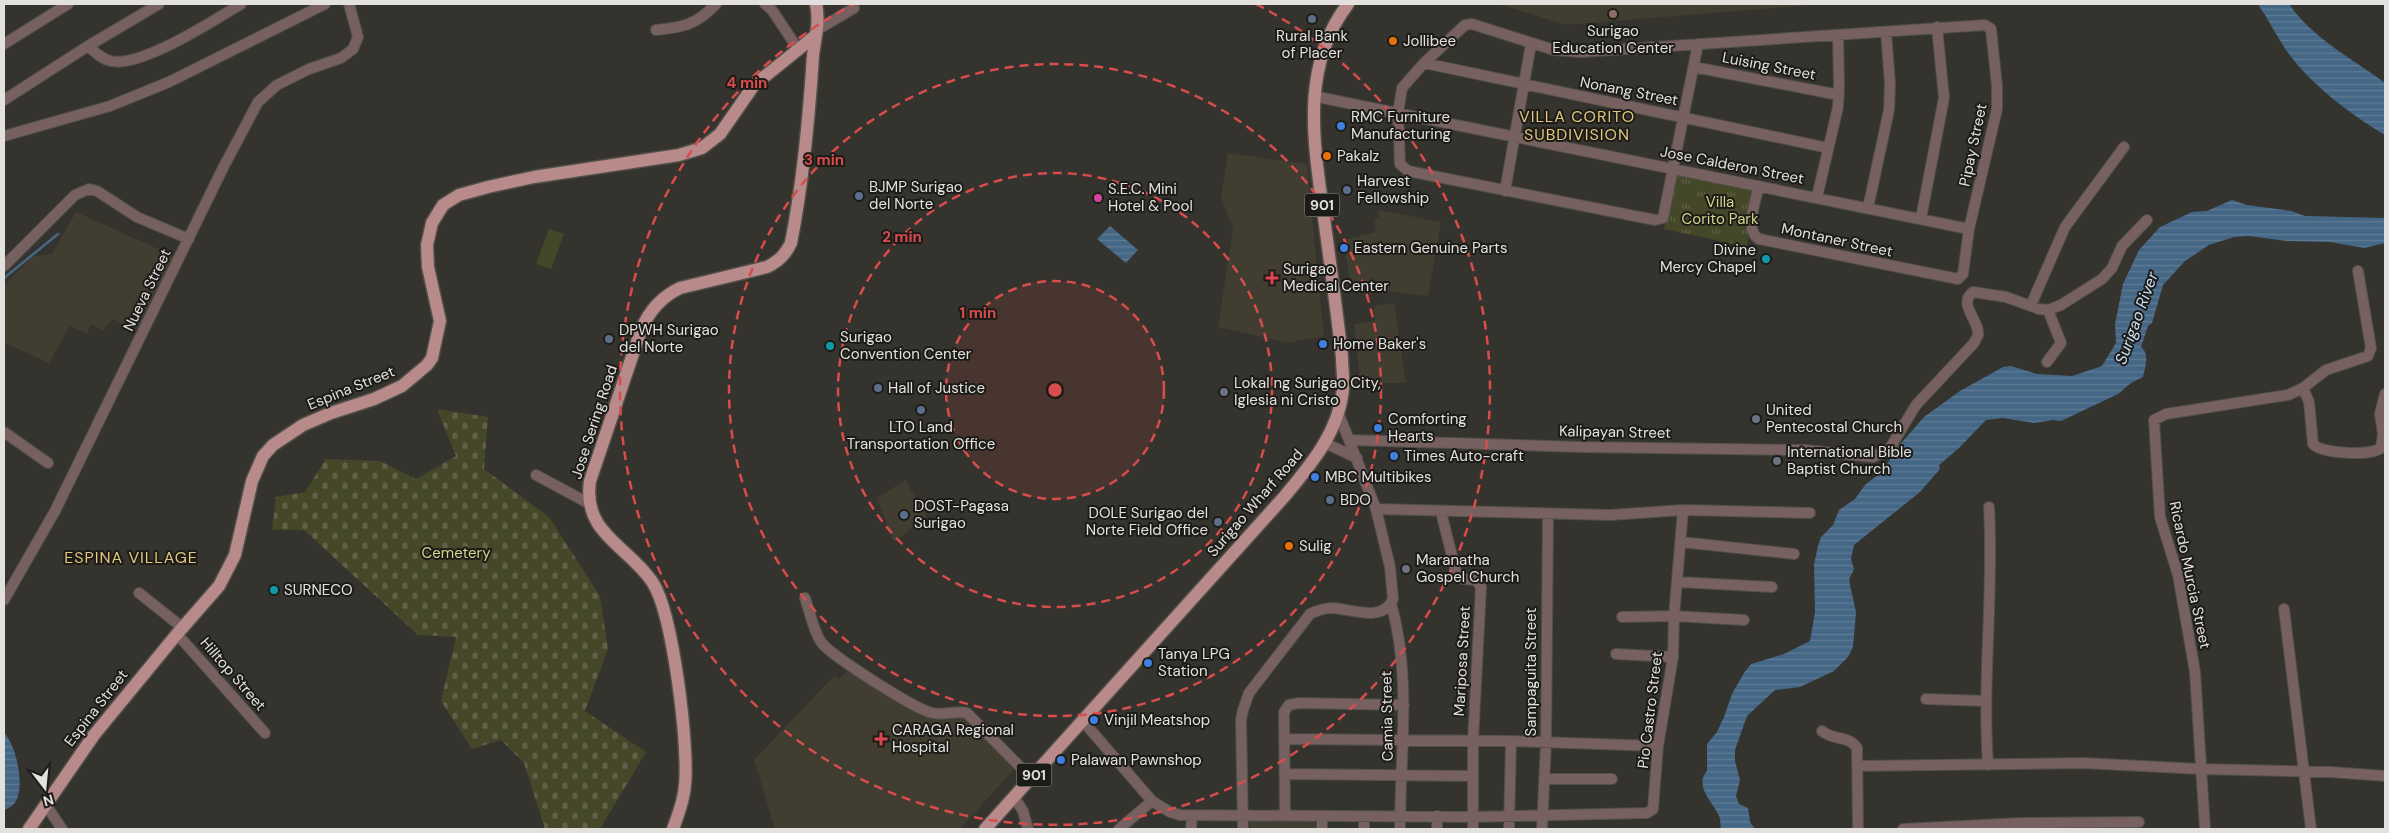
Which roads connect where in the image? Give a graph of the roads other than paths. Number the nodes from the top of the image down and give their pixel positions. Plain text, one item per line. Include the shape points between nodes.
1 (68, 4) edge
2 (158, 4) edge
3 (241, 4) edge
4 (325, 4) edge
5 (349, 4) edge
6 (716, 4) edge
7 (765, 4) edge
8 (816, 4) edge
9 (1348, 4) edge
10 (854, 8) dead end
11 (1937, 27) junction
12 (656, 30) dead end
13 (1886, 32) junction
14 (816, 33) junction
15 (1838, 35) junction
16 (4, 44) edge
17 (1531, 44) junction
18 (1698, 44) junction
19 (88, 46) junction
20 (798, 49) junction
21 (1424, 63) junction
22 (1694, 67) junction
23 (1524, 86) junction
24 (1839, 95) junction
25 (1313, 96) junction
26 (4, 100) edge
27 (1398, 113) junction
28 (1684, 116) junction
29 (4, 136) edge
30 (1515, 136) junction
31 (2124, 147) dead end
32 (1828, 148) junction
33 (1674, 170) junction
34 (1759, 186) junction
35 (1504, 191) junction
36 (1817, 197) junction
37 (1868, 208) junction
38 (1921, 218) junction
39 (2147, 220) dead end
40 (1969, 228) junction
41 (189, 239) junction
42 (4, 266) edge
43 (2358, 271) dead end
44 (1963, 274) joint
45 (2031, 305) junction
46 (2048, 310) junction
47 (2047, 362) dead end
48 (2303, 388) junction
49 (2385, 394) edge
50 (1338, 412) junction
51 (4, 432) edge
52 (1350, 440) junction
53 (1325, 443) junction
54 (1357, 458) junction
55 (48, 463) dead end
56 (536, 475) dead end
57 (590, 504) junction
58 (1989, 507) dead end
59 (1376, 509) junction
60 (1683, 510) junction
61 (1440, 512) junction
62 (1810, 513) dead end
63 (1548, 514) junction
64 (1681, 542) junction
65 (1794, 554) dead end
66 (1678, 582) junction
67 (1772, 587) dead end
68 (139, 593) dead end
69 (805, 598) dead end
70 (4, 600) edge
71 (1391, 603) junction
72 (2284, 609) dead end
73 (1674, 616) junction
74 (1622, 617) dead end
75 (1744, 620) dead end
76 (180, 631) junction
77 (1616, 654) dead end
78 (1674, 657) junction
79 (1926, 699) dead end
80 (1986, 700) junction
81 (1404, 705) junction
82 (1082, 720) junction
83 (1822, 732) dead end
84 (265, 733) dead end
85 (1285, 739) junction
86 (1403, 740) junction
87 (1473, 741) junction
88 (1512, 741) junction
89 (1546, 742) junction
90 (1658, 746) junction
91 (1988, 765) junction
92 (1857, 766) junction
93 (2200, 769) junction
94 (2302, 772) junction
95 (1286, 774) junction
96 (1403, 776) junction
97 (1473, 776) junction
98 (2385, 776) edge
99 (1030, 778) junction
100 (1545, 779) junction
101 (1612, 779) dead end
102 (1014, 797) junction
103 (1152, 801) junction
104 (46, 805) junction
105 (1244, 815) junction
106 (1400, 815) junction
107 (1543, 815) junction
108 (1192, 816) junction
109 (1285, 816) junction
110 (1322, 816) junction
111 (1364, 816) junction
112 (1437, 816) junction
113 (1473, 816) junction
114 (1509, 816) junction
115 (2139, 822) dead end
116 (1987, 827) edge
117 (29, 829) edge
118 (62, 829) edge
119 (673, 829) edge
120 (985, 829) edge
121 (1028, 829) edge
122 (1119, 829) edge
123 (1191, 829) edge
124 (1244, 829) edge
125 (1322, 829) edge
126 (1364, 829) edge
127 (1400, 829) edge
128 (1437, 829) edge
129 (1473, 829) edge
130 (1509, 829) edge
131 (1542, 829) edge
132 (1858, 829) edge
133 (1903, 829) edge
134 (2205, 829) edge
135 (2311, 829) edge

1 - 16 street
2 - 19 street
3 - 19 street via 168,46 126,61 112,62
4 - 29 street via 161,85 110,106
5 - 41 street, Nueva Street via 357,43 348,54 277,85 258,102
6 - 12 street via 692,24
7 - 20 street
8 - 14 main road, Jose Sering Road via 819,21
9 - 25 main road, Surigao Wharf Road / 901 via 1324,47
10 - 14 street
11 - 13 street
11 - 38 street via 1944,98
11 - 40 street, Pipay Street via 1985,25 1992,32 1997,104
13 - 15 street
13 - 37 street via 1889,110
14 - 20 main road, Espina Street
14 - 57 main road, Jose Sering Road via 791,243 776,263 680,288 670,292 652,308 641,330 605,433 590,481
15 - 18 street
15 - 24 street
17 - 18 street via 1581,52
17 - 21 street via 1472,24 1465,25
17 - 23 street
18 - 22 street
19 - 26 street
20 - 76 main road, Espina Street via 754,85 720,134 702,148 678,155 488,187 459,195 443,206 432,222 427,245 428,267 440,322 432,358 402,386 374,400 303,425 273,445 263,456 252,481 230,567 220,586
21 - 23 street, Nonang Street
21 - 27 street via 1402,88
22 - 24 street, Luising Street
22 - 28 street
23 - 28 street, Nonang Street
23 - 30 street
24 - 32 street
25 - 27 street, Jose Calderon Street
25 - 50 main road, Surigao Wharf Road / 901 via 1313,134 1342,357 1343,388
27 - 30 street, Jose Calderon Street
27 - 35 street via 1399,159 1403,169
28 - 32 street, Nonang Street
28 - 33 street
30 - 33 street, Jose Calderon Street
30 - 35 street
31 - 45 street via 2065,227
32 - 36 street
33 - 34 street, Jose Calderon Street
33 - 35 street via 1664,216 1659,220
34 - 36 street, Jose Calderon Street
34 - 44 street, Montaner Street via 1752,227 1753,234 1759,239 1954,279
36 - 37 street, Jose Calderon Street
37 - 38 street, Jose Calderon Street
38 - 40 street, Jose Calderon Street
39 - 46 street via 2122,246 2112,268 2102,279 2088,290
40 - 44 street, Pipay Street
41 - 42 street via 137,217 97,192 82,190
41 - 70 street, Nueva Street via 54,510
43 - 48 street via 2370,353 2363,359 2326,370
45 - 46 street
45 - 52 street, Kalipayan Street via 1984,293 1970,294 1970,314 1978,335 1974,343 1916,405 1890,448 1879,455 1866,457 1805,450
46 - 47 street via 2061,343
48 - 49 street via 2313,444 2323,451 2368,453 2381,448 2380,414
48 - 93 street, Ricardo Murcia Street via 2288,394 2166,414 2154,420 2160,517 2178,575 2194,672
50 - 52 street, Camia Street
50 - 53 main road, Surigao Wharf Road / 901
51 - 55 street
52 - 54 street, Camia Street
53 - 54 street
53 - 82 main road, Surigao Wharf Road / 901 via 1284,498
54 - 59 street, Camia Street
56 - 57 street
57 - 119 main road, Jose Sering Road via 607,537 642,570 662,600 679,696 686,764 682,806
58 - 80 street via 1992,556
59 - 61 street
59 - 71 street, Camia Street via 1393,584
60 - 62 street
60 - 63 street via 1610,515
60 - 64 street, Pio Castro Street
61 - 63 street
61 - 87 street, Mariposa Street via 1458,576 1476,580 1481,587
63 - 89 street, Sampaguita Street
64 - 65 street
64 - 66 street, Pio Castro Street
66 - 67 street
66 - 73 street, Pio Castro Street
68 - 76 street, Hilltop Street
69 - 99 street via 821,641 838,656 922,709 937,714 967,713
71 - 81 street, Camia Street via 1398,634
71 - 105 street via 1371,613 1324,608 1310,614 1249,693 1241,720
72 - 94 street
73 - 74 street
73 - 75 street
73 - 78 street, Pio Castro Street
76 - 84 street, Hilltop Street
76 - 104 main road, Espina Street via 94,734
77 - 78 street
78 - 90 street, Pio Castro Street
79 - 80 street
80 - 91 street
81 - 85 street via 1299,703 1284,712
81 - 86 street, Camia Street
82 - 99 main road, Surigao Wharf Road / 901
82 - 103 street
83 - 92 street via 1854,742
85 - 86 street
85 - 95 street
86 - 87 street
86 - 96 street, Camia Street
87 - 88 street
87 - 97 street, Mariposa Street
88 - 89 street
88 - 114 street
89 - 90 street
89 - 100 street, Sampaguita Street
90 - 107 street, Pio Castro Street via 1654,804 1647,813
91 - 92 street
91 - 93 street via 2083,763
92 - 132 street
93 - 94 street
93 - 134 street, Ricardo Murcia Street
94 - 98 street
94 - 135 street
95 - 96 street
95 - 109 street
96 - 97 street
96 - 106 street, Camia Street
97 - 113 street, Mariposa Street
99 - 102 main road, Surigao Wharf Road / 901
100 - 101 street
100 - 107 street, Sampaguita Street
102 - 120 main road, Surigao Wharf Road / 901
102 - 121 street via 1023,811
103 - 108 street, Pio Castro Street via 1170,812
103 - 122 street
104 - 117 main road, Espina Street
104 - 118 street
105 - 108 street, Pio Castro Street
105 - 109 street, Pio Castro Street
105 - 124 street
106 - 111 street, Pio Castro Street
106 - 112 street, Pio Castro Street
106 - 127 street, Camia Street
107 - 114 street, Pio Castro Street
107 - 131 street, Sampaguita Street
108 - 123 street
109 - 110 street, Pio Castro Street
110 - 111 street, Pio Castro Street
110 - 125 street
111 - 126 street
112 - 113 street, Pio Castro Street
112 - 128 street
113 - 114 street, Pio Castro Street
113 - 129 street, Mariposa Street
114 - 130 street
115 - 116 street
116 - 133 street

